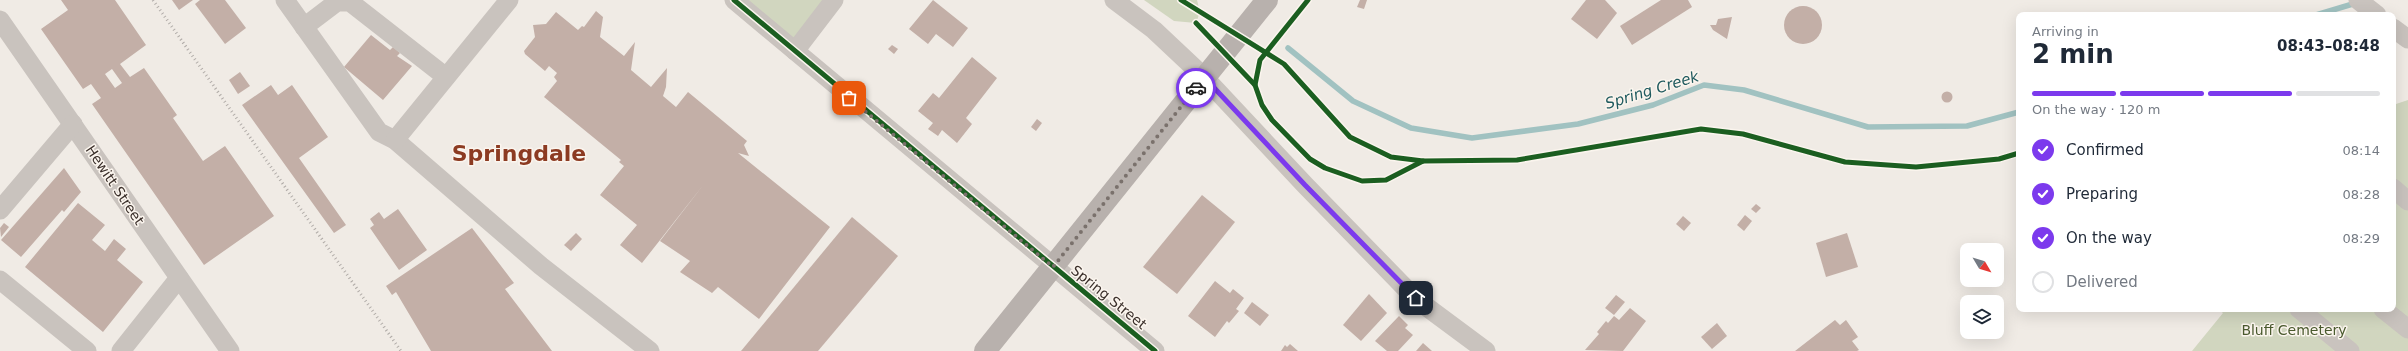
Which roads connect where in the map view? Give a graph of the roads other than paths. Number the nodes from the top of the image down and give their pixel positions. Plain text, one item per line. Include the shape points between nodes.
1 (285, 0) edge
2 (508, 0) edge
3 (734, 0) edge
4 (834, 0) edge
5 (1114, 0) edge
6 (1267, 0) edge
7 (2358, 0) edge
8 (2373, 12) edge
9 (0, 20) edge
10 (304, 27) junction
11 (795, 51) junction
12 (446, 77) junction
13 (1204, 77) junction
14 (74, 124) junction
15 (395, 140) junction
16 (2396, 191) edge
17 (2408, 201) edge
18 (0, 210) edge
19 (1053, 267) junction
20 (179, 278) junction
21 (0, 280) edge
22 (2303, 312) edge
23 (2387, 312) edge
24 (2408, 329) edge
25 (87, 351) edge
26 (121, 351) edge
27 (230, 351) edge
28 (650, 351) edge
29 (985, 351) edge
30 (1155, 351) edge
31 (1486, 351) edge
32 (2350, 351) edge

1 - 10 street
2 - 12 street
3 - 11 street, Spring Street
4 - 11 street
5 - 13 street via 1154,30
6 - 13 main road
7 - 8 street
9 - 14 street, Hewitt Street
10 - 12 street via 337,2 350,2
10 - 15 street via 379,132
11 - 19 street, Spring Street
12 - 15 street
13 - 19 main road
13 - 31 street via 1416,298
14 - 18 street
14 - 20 street, Hewitt Street
15 - 28 street via 540,266
16 - 17 street
19 - 29 main road
19 - 30 street, Spring Street
20 - 26 street
20 - 27 street, Hewitt Street
21 - 25 street
22 - 32 street
23 - 24 street

